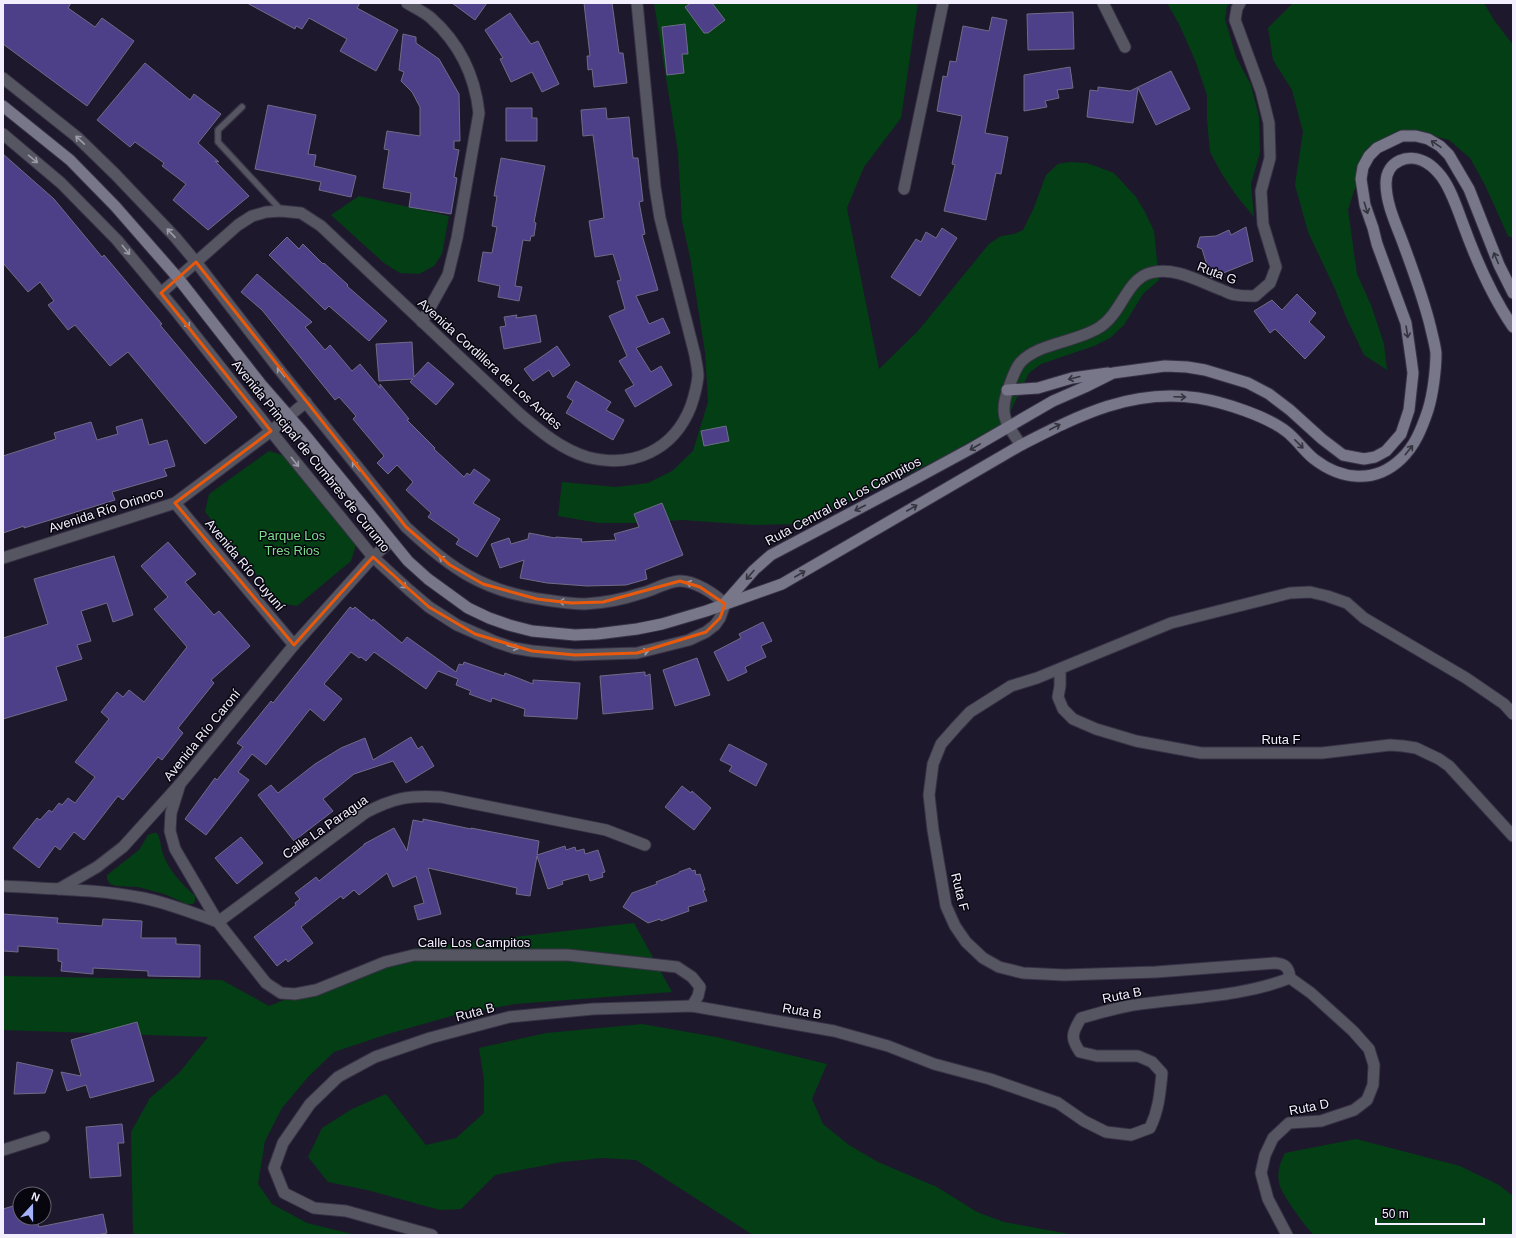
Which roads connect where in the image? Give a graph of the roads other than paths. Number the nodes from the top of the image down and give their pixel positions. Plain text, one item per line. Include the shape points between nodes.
1 (407, 3) edge
2 (637, 3) edge
3 (943, 3) edge
4 (1103, 3) edge
5 (1240, 3) edge
6 (1125, 47) dead end
7 (3, 78) edge
8 (3, 106) edge
9 (242, 107) dead end
10 (3, 134) edge
11 (904, 189) dead end
12 (281, 211) junction
13 (196, 262) junction
14 (178, 278) junction
15 (161, 293) junction
16 (1513, 293) edge
17 (422, 322) junction
18 (1513, 327) edge
19 (1113, 373) junction
20 (1007, 390) junction
21 (306, 402) junction
22 (289, 417) junction
23 (1009, 427) junction
24 (271, 431) junction
25 (1021, 445) junction
26 (176, 503) junction
27 (391, 541) junction
28 (373, 557) junction
29 (3, 558) edge
30 (725, 604) junction
31 (294, 645) junction
32 (1060, 669) junction
33 (1513, 714) edge
34 (180, 784) junction
35 (1513, 836) edge
36 (645, 845) dead end
37 (3, 886) edge
38 (59, 890) junction
39 (218, 922) junction
40 (1290, 978) junction
41 (692, 1006) junction
42 (44, 1137) dead end
43 (3, 1150) edge
44 (432, 1235) edge
45 (1288, 1235) edge

1 - 17 street via 429,17 456,46 472,78 479,113 448,275
2 - 17 street, Avenida Cordillera de Los Andes via 658,210 695,355 698,376 694,398 686,419 671,439 656,450 636,458 614,461 588,457 568,450 549,439 521,415
3 - 11 street
4 - 6 street
5 - 20 street, Ruta G via 1235,20 1261,91 1269,123 1270,158 1261,191 1263,224 1276,267 1270,283 1255,296 1236,295 1173,271 1150,273 1134,283 1115,314 1101,327 1032,353 1020,362
13 -> 7 street via 95,154 59,121
8 - 14 main road, Avenida Principal de Cumbres de Curumo via 81,170
9 - 12 lane via 218,130 218,142
10 -> 15 street, Avenida Principal de Cumbres de Curumo via 39,163 88,210
12 - 13 street, Avenida Cordillera de Los Andes via 252,216
12 - 17 street, Avenida Cordillera de Los Andes via 301,213 321,226
13 - 14 street, Avenida Cordillera de Los Andes
21 -> 13 street
14 - 15 street, Avenida Cordillera de Los Andes
14 - 22 main road, Avenida Principal de Cumbres de Curumo
15 -> 24 street, Avenida Principal de Cumbres de Curumo
16 -> 19 main road, Ruta Central de Los Campitos via 1472,194 1449,155 1428,139 1402,136 1377,148 1369,156 1363,167 1361,179 1365,205 1381,257 1406,323 1413,373 1410,410 1401,434 1386,451 1364,459 1344,455 1269,394 1248,383 1205,370 1165,366
25 -> 18 main road via 1060,424 1103,407 1134,399 1183,397 1230,406 1265,420 1286,431 1315,460 1335,471 1362,477 1374,476 1391,467 1411,449 1425,420 1433,389 1436,353 1424,304 1391,210 1386,183 1393,163 1401,160 1420,159 1429,164 1443,179 1481,270
19 -> 20 main road via 1072,378 1038,388
19 - 23 main road, Ruta Central de Los Campitos via 1053,401
20 - 23 street, Ruta G via 1003,410
21 - 22 street, Avenida Río Orinoco
30 -> 21 street via 700,586 680,581 623,599 585,604 519,596 483,584 430,550 406,527
22 - 24 street, Avenida Río Orinoco
22 - 27 main road, Avenida Principal de Cumbres de Curumo
23 - 25 street, Ruta G
23 -> 30 main road, Ruta Central de Los Campitos via 771,555 754,570
24 - 26 street, Avenida Río Orinoco
24 -> 28 street, Avenida Principal de Cumbres de Curumo
30 -> 25 main road via 782,584
26 - 29 street, Avenida Río Orinoco
26 - 31 street, Avenida Río Cuyuní
27 - 28 street, Avenida Río Caroní
27 - 30 main road, Avenida Principal de Cumbres de Curumo via 428,579 468,608 489,618 532,631 575,635 619,632 662,624
28 -> 30 street, Avenida Principal de Cumbres de Curumo via 429,607 457,625 496,642 532,652 608,655 637,653 669,646 706,632 720,618
28 - 31 street, Avenida Río Caroní
31 - 34 street, Avenida Río Caroní
32 - 33 street, Ruta F via 1171,623 1290,593 1310,592 1347,603 1364,618 1466,678 1504,704
32 - 35 street, Ruta F via 1058,697 1068,714 1096,729 1136,741 1201,753 1322,752 1390,745 1416,748 1449,766
32 - 40 street, Ruta F via 1011,686 970,712 941,744 933,764 929,795 946,906 966,942 983,958 999,967 1023,973 1064,975 1156,972 1275,963 1284,964 1289,970
34 - 38 street, Avenida Río Caroní via 123,847 97,867
34 - 39 street, Calle Los Campitos via 171,813 170,831 173,843
36 - 39 street, Calle La Paragua via 606,830 441,797 400,798 365,813
37 - 38 street
38 - 39 street via 143,898
39 - 41 street, Calle Los Campitos via 266,983 281,993 295,994 316,990 384,962 414,955 568,955 677,968 692,977 700,987
40 - 41 street, Ruta B via 1272,985 1128,1006 1081,1018 1073,1032 1074,1043 1080,1052 1097,1056 1138,1056 1152,1062 1162,1073 1157,1113 1150,1128 1131,1135 1106,1132 1058,1103 990,1079 934,1064 888,1046 834,1031
40 - 45 street, Ruta D via 1311,993 1353,1031 1370,1050 1374,1065 1373,1086 1366,1100 1354,1110 1321,1121 1289,1123 1273,1138 1265,1155 1261,1173 1268,1199
41 - 44 street, Ruta B via 509,1017 430,1038 375,1057 338,1077 310,1104 283,1143 274,1168 284,1193 314,1208 346,1211
42 - 43 street

